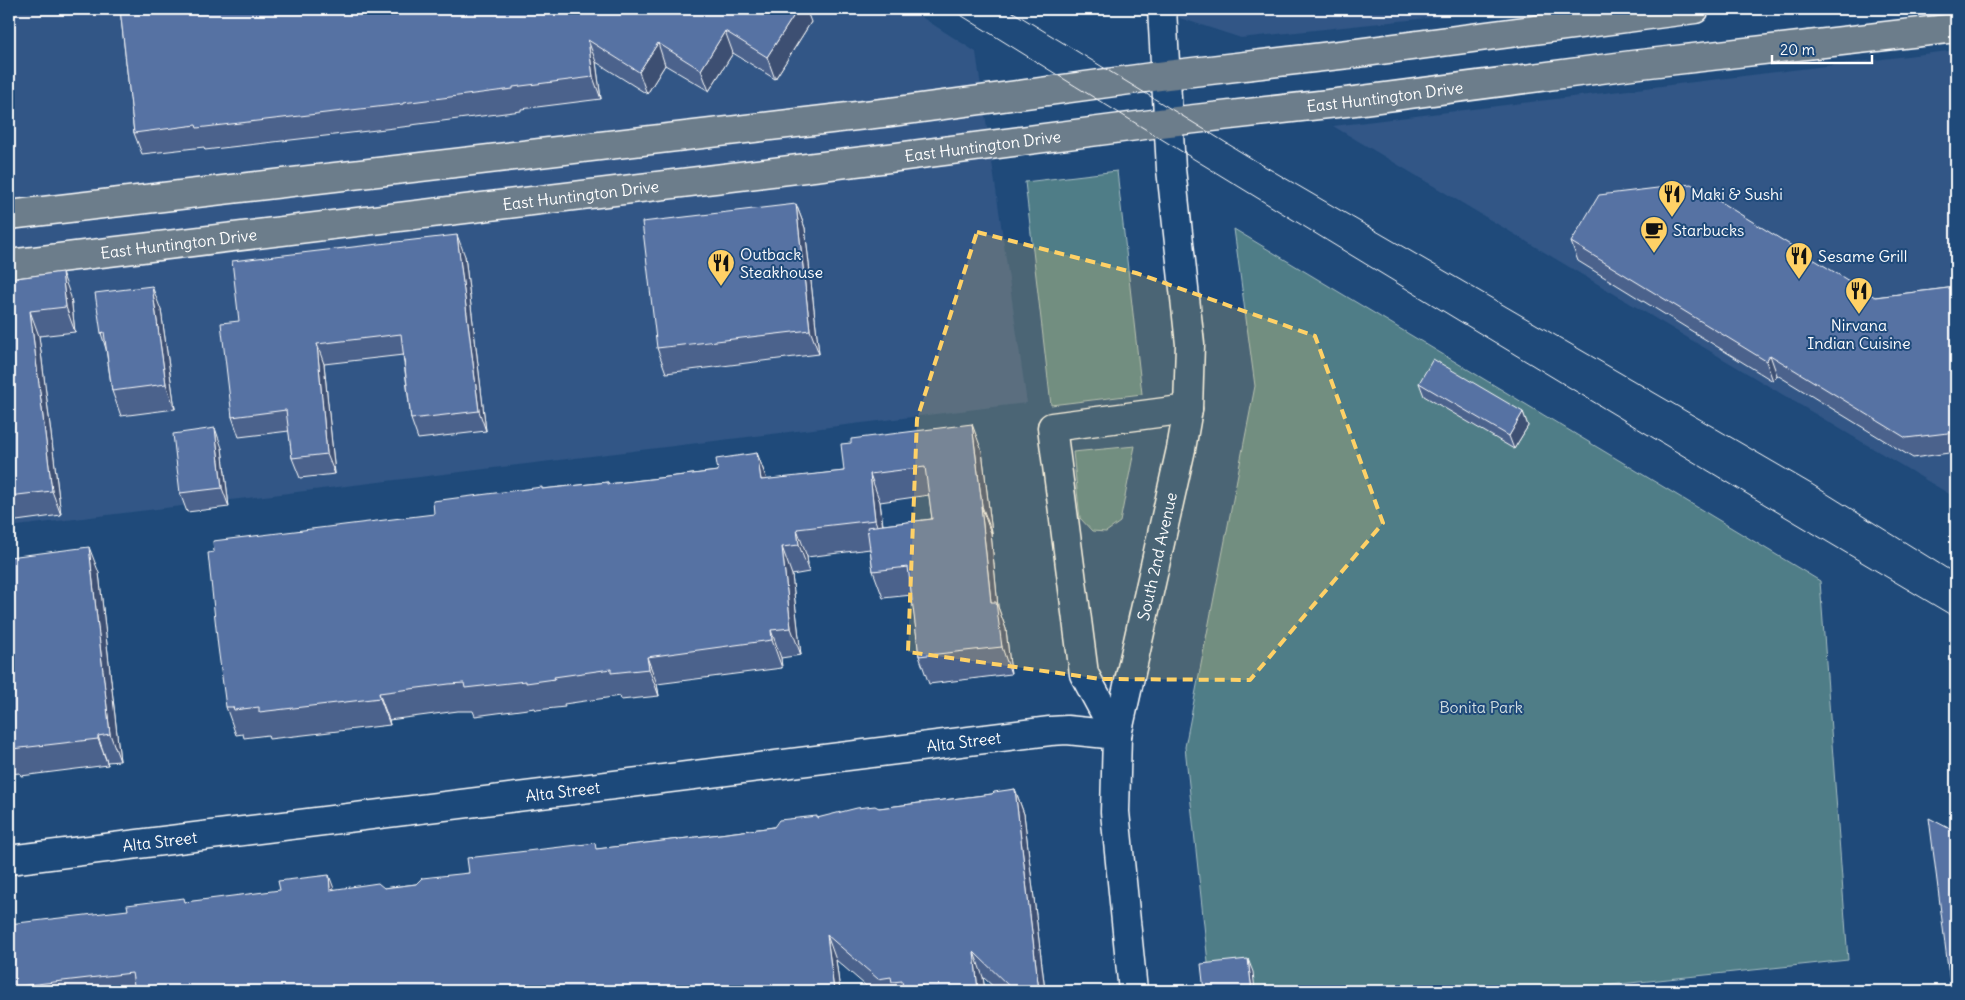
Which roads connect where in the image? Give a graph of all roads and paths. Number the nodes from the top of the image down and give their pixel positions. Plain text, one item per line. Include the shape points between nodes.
1 (1162, 9) edge
2 (1695, 9) edge
3 (1956, 28) edge
4 (1166, 75) junction
5 (1168, 122) junction
6 (9, 215) edge
7 (9, 264) edge
8 (1188, 409) junction
9 (1117, 734) junction
10 (9, 860) edge
11 (1133, 991) edge

1 - 4 street, South 2nd Avenue
2 - 4 main road
3 - 5 main road, East Huntington Drive
4 - 5 street, South 2nd Avenue
4 - 6 main road via 891,112
5 - 7 main road, East Huntington Drive
5 - 8 street, South 2nd Avenue via 1190,344
8 - 9 street, South 2nd Avenue
8 - 9 street via 1052,427 1084,674
9 - 10 street, Alta Street via 1050,731
9 - 11 street, South 2nd Avenue via 1115,812

